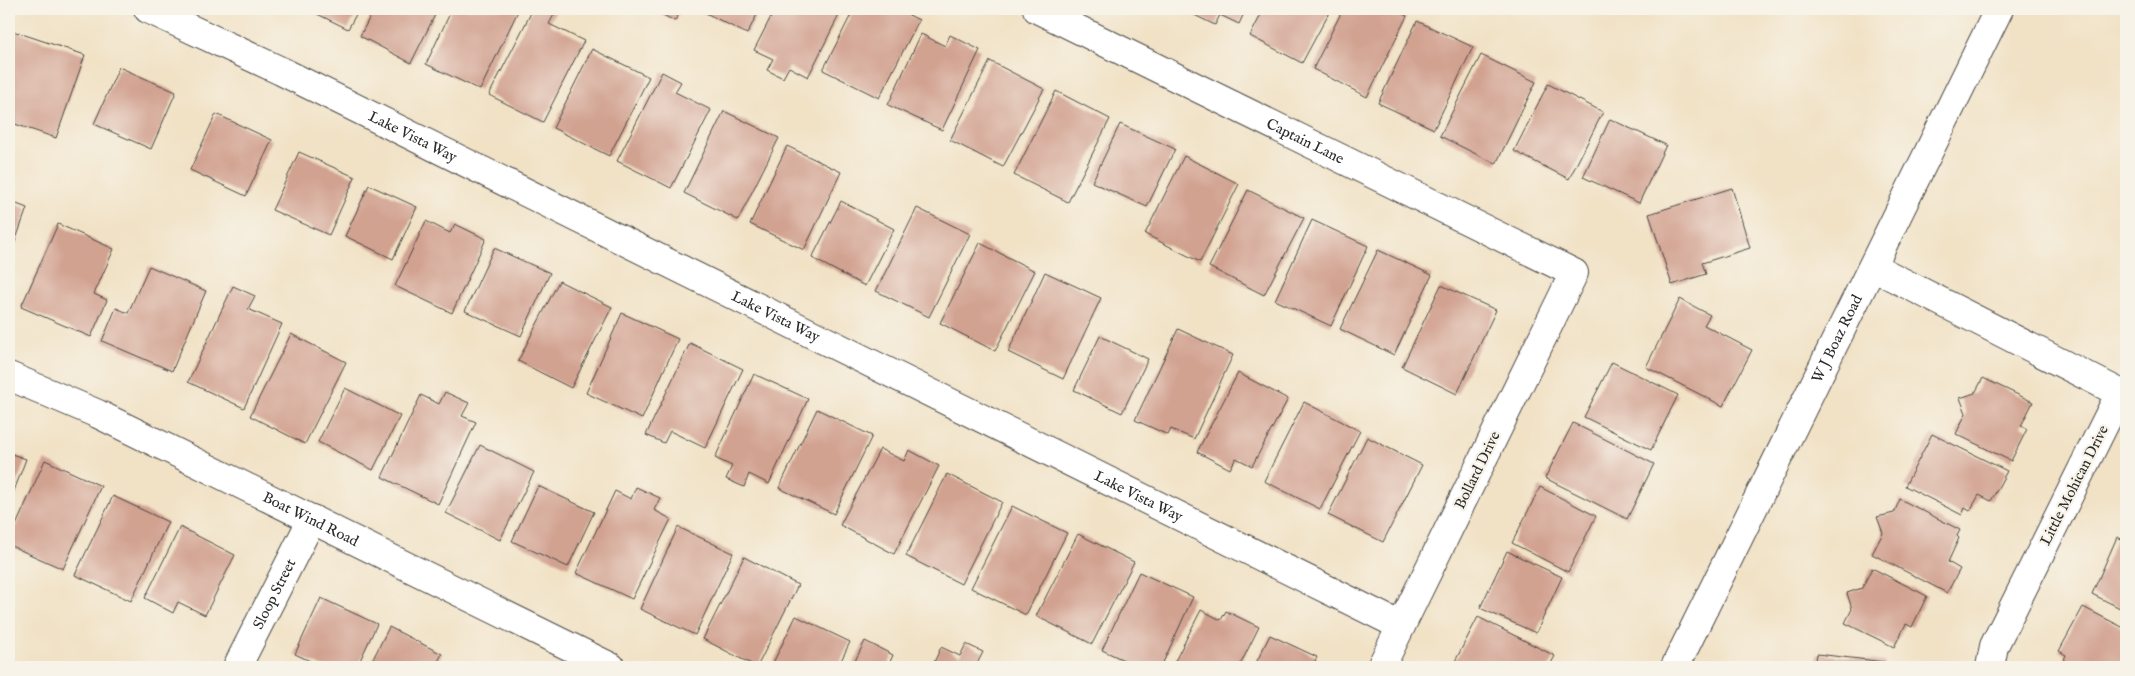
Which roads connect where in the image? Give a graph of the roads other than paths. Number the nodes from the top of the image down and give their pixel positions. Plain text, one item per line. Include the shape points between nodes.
1 (148, 9) edge
2 (1037, 9) edge
3 (1999, 9) edge
4 (1873, 267) junction
5 (1574, 273) joint
6 (9, 376) edge
7 (312, 519) junction
8 (1401, 626) junction
9 (237, 667) edge
10 (611, 667) edge
11 (1381, 667) edge
12 (1674, 667) edge
13 (1990, 667) edge

1 - 8 street, Lake Vista Way via 281,71
2 - 5 street, Captain Lane
3 - 4 street, W J Boaz Road
4 - 12 street, W J Boaz Road
4 - 13 street, Little Mohican Drive via 2120,393 1994,646
5 - 8 street, Bollard Drive
6 - 7 street, Boat Wind Road via 98,414
7 - 9 street, Sloop Street
7 - 10 street, Boat Wind Road
8 - 11 street, Bollard Drive

